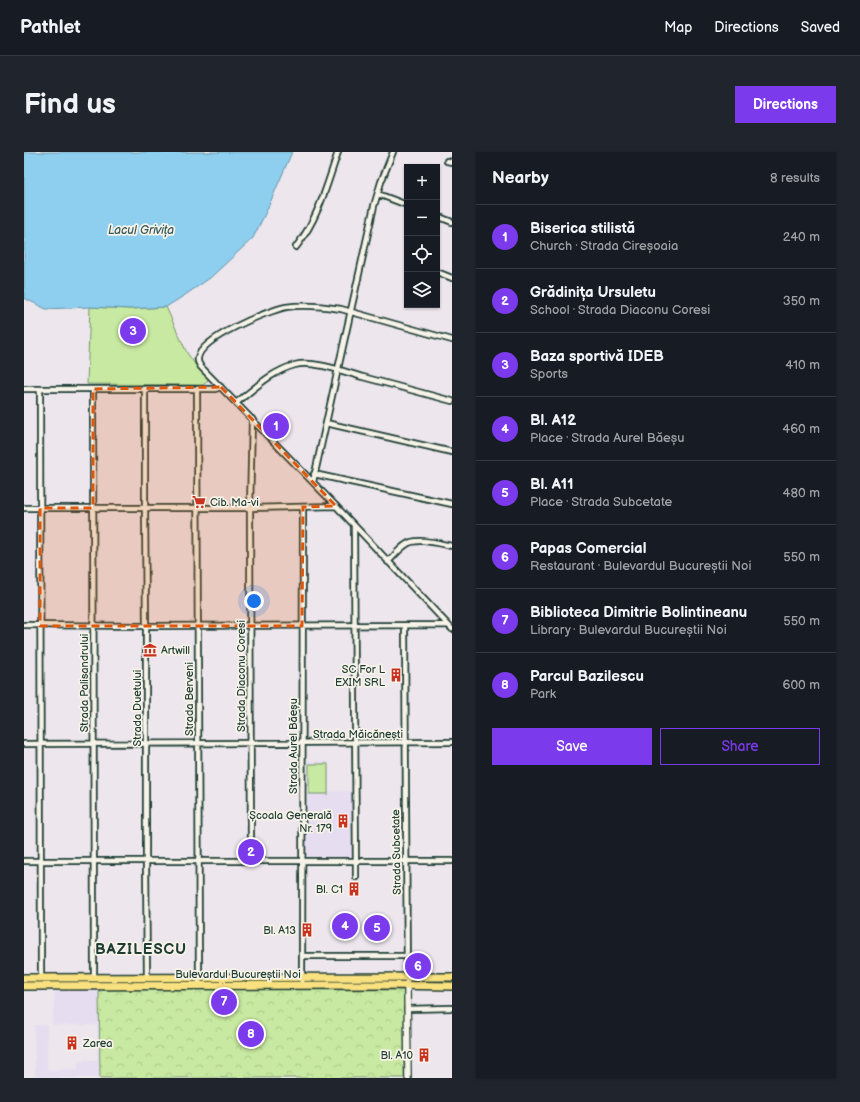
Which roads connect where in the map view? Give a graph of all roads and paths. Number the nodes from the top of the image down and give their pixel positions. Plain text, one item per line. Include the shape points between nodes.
1 (338, 152) edge
2 (393, 152) edge
3 (378, 194) junction
4 (404, 204) edge
5 (440, 217) edge
6 (452, 222) edge
7 (296, 247) dead end
8 (440, 273) edge
9 (452, 278) edge
10 (350, 312) junction
11 (452, 340) edge
12 (338, 370) junction
13 (221, 387) junction
14 (24, 389) edge
15 (40, 389) junction
16 (92, 389) junction
17 (197, 389) junction
18 (145, 390) junction
19 (452, 401) edge
20 (236, 403) junction
21 (252, 419) junction
22 (326, 423) junction
23 (452, 452) edge
24 (314, 474) junction
25 (313, 482) junction
26 (452, 504) edge
27 (336, 506) junction
28 (303, 507) junction
29 (24, 508) edge
30 (40, 508) junction
31 (93, 508) junction
32 (145, 508) junction
33 (197, 508) junction
34 (250, 508) junction
35 (354, 526) junction
36 (452, 546) edge
37 (388, 562) junction
38 (405, 625) junction
39 (24, 626) edge
40 (40, 626) junction
41 (93, 626) junction
42 (146, 626) junction
43 (197, 626) junction
44 (250, 626) junction
45 (302, 626) junction
46 (355, 626) junction
47 (450, 627) edge
48 (406, 742) junction
49 (452, 742) edge
50 (198, 743) junction
51 (250, 743) junction
52 (302, 743) junction
53 (355, 743) junction
54 (24, 744) edge
55 (41, 744) junction
56 (93, 744) junction
57 (146, 744) junction
58 (251, 860) junction
59 (24, 861) edge
60 (41, 861) junction
61 (93, 861) junction
62 (146, 861) junction
63 (198, 861) junction
64 (302, 861) junction
65 (356, 861) junction
66 (407, 861) junction
67 (452, 861) edge
68 (356, 877) dead end
69 (302, 956) junction
70 (407, 956) junction
71 (302, 977) junction
72 (407, 977) junction
73 (452, 977) edge
74 (24, 978) edge
75 (41, 978) junction
76 (94, 978) junction
77 (147, 978) junction
78 (199, 978) junction
79 (302, 985) junction
80 (407, 985) junction
81 (24, 986) edge
82 (199, 986) junction
83 (452, 986) edge
84 (452, 1008) edge
85 (407, 1009) junction
86 (408, 1078) edge

1 - 7 street via 315,217
2 - 3 street
3 - 4 street
3 - 10 street
5 - 6 street
8 - 9 street
10 - 11 street
10 - 12 street
10 - 13 street via 334,308 299,306 262,314 234,327 211,342 198,357 198,363
12 - 19 street
12 - 20 street via 308,364 295,365 270,377
12 - 22 street
13 - 17 street
13 - 20 street
14 - 15 street
15 - 16 street
15 - 30 street
16 - 18 street
16 - 31 street, Strada Palisandrului
17 - 18 street
17 - 33 street, Strada Berveni
18 - 32 street, Strada Duetului
20 - 21 street
21 - 25 street
21 - 34 street, Strada Diaconu Coresi
22 - 23 street
22 - 24 street
24 - 25 street
24 - 26 street
25 - 27 street
27 - 28 street
27 - 35 street
28 - 34 street
28 - 45 street, Strada Aurel Băeșu
29 - 30 street
30 - 31 street
30 - 40 street
31 - 32 street
31 - 41 street, Strada Palisandrului
32 - 33 street
32 - 42 street, Strada Duetului
33 - 34 street
33 - 43 street, Strada Berveni
34 - 44 street, Strada Diaconu Coresi
35 - 37 street
35 - 46 street
36 - 37 street via 420,541 407,543
37 - 47 street
38 - 46 street
38 - 47 street
38 - 48 street, Strada Subcetate
39 - 40 street
40 - 41 street
40 - 55 street
41 - 42 street
41 - 56 street, Strada Palisandrului
42 - 43 street
42 - 57 street, Strada Duetului
43 - 44 street
43 - 50 street, Strada Berveni
44 - 45 street
44 - 51 street, Strada Diaconu Coresi
45 - 46 street
45 - 52 street, Strada Aurel Băeșu
46 - 53 street
48 - 49 street, Strada Măicănești
48 - 53 street, Strada Măicănești
48 - 66 street, Strada Subcetate
50 - 51 street, Strada Măicănești
50 - 57 street, Strada Măicănești
50 - 63 street, Strada Berveni
51 - 52 street, Strada Măicănești
51 - 58 street, Strada Diaconu Coresi
52 - 53 street, Strada Măicănești
52 - 64 street, Strada Aurel Băeșu
53 - 65 street
54 - 55 street, Strada Măicănești
55 - 56 street, Strada Măicănești
55 - 60 street
56 - 57 street, Strada Măicănești
56 - 61 street, Strada Palisandrului
57 - 62 street, Strada Duetului
58 - 63 street
58 - 64 street
59 - 60 street
60 - 61 street
60 - 75 street
61 - 62 street
61 - 76 street, Strada Palisandrului
62 - 63 street
62 - 77 street, Strada Duetului
63 - 78 street, Strada Berveni
64 - 65 street
64 - 69 street, Strada Aurel Băeșu
65 - 66 street
65 - 68 street
66 - 67 street
66 - 70 street, Strada Subcetate
69 - 70 street
69 - 71 street, Strada Aurel Băeșu
70 - 72 street, Strada Subcetate
71 - 72 main road, Bulevardul Bucureștii Noi
71 - 78 main road, Bulevardul Bucureștii Noi
71 - 79 street, Strada Aurel Băeșu
72 - 73 main road, Bulevardul Bucureștii Noi
72 - 80 street, Strada Subcetate
74 - 75 main road, Bulevardul Bucureștii Noi
75 - 76 main road, Bulevardul Bucureștii Noi
76 - 77 main road, Bulevardul Bucureștii Noi
77 - 78 main road, Bulevardul Bucureștii Noi
78 - 82 street, Strada Berveni
79 - 80 main road, Bulevardul Bucureștii Noi
79 - 82 main road, Bulevardul Bucureștii Noi
80 - 83 main road, Bulevardul Bucureștii Noi
80 - 85 street, Strada Subcetate
81 - 82 main road, Bulevardul Bucureștii Noi
84 - 85 street
85 - 86 street, Strada Subcetate

